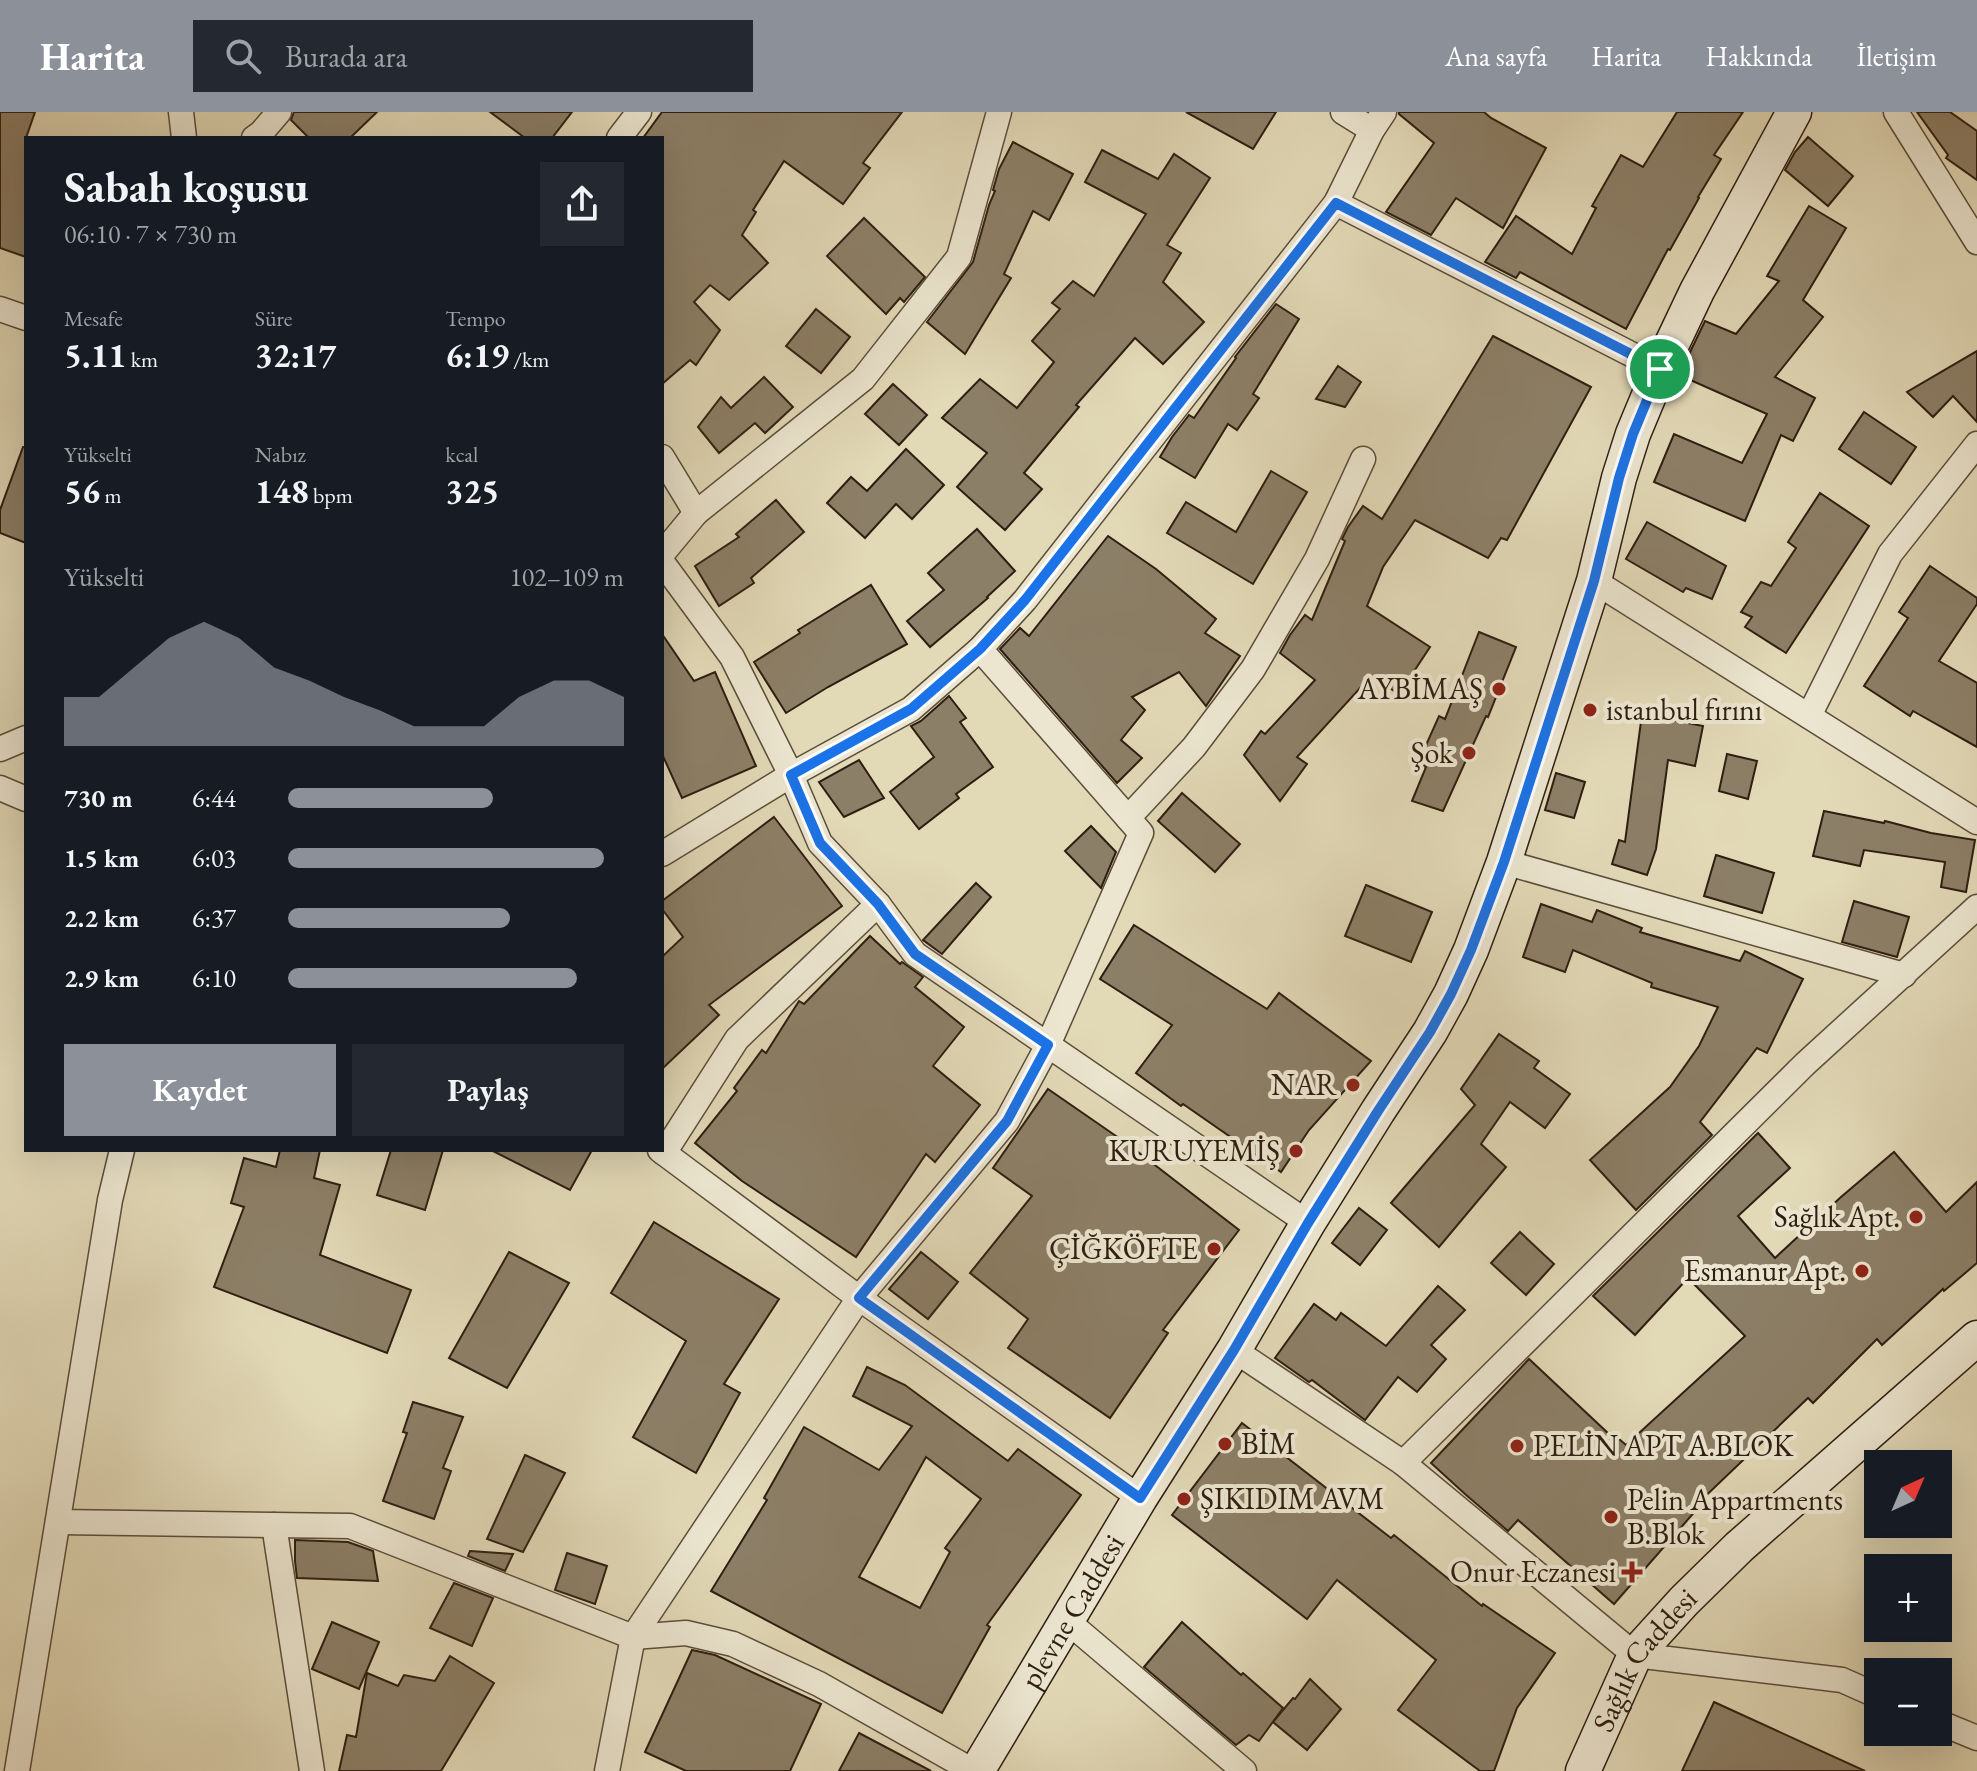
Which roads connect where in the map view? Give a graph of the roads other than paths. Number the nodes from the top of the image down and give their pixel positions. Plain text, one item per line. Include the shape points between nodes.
1 (181, 112) edge
2 (279, 112) edge
3 (639, 112) edge
4 (999, 112) edge
5 (1343, 112) edge
6 (1794, 112) edge
7 (1896, 112) edge
8 (1378, 121) edge
9 (184, 136) edge
10 (256, 136) edge
11 (621, 136) edge
12 (1336, 203) junction
13 (1977, 242) edge
14 (0, 309) edge
15 (24, 317) edge
16 (1660, 369) junction
17 (1977, 444) edge
18 (1363, 459) dead end
19 (664, 460) edge
20 (696, 513) junction
21 (664, 552) edge
22 (664, 565) edge
23 (1594, 581) junction
24 (980, 649) junction
25 (1809, 716) junction
26 (24, 739) edge
27 (0, 749) edge
28 (791, 775) junction
29 (0, 788) edge
30 (24, 798) edge
31 (1128, 818) junction
32 (1977, 822) edge
33 (664, 853) edge
34 (1504, 862) junction
35 (878, 904) junction
36 (1977, 907) edge
37 (1904, 975) junction
38 (1048, 1045) junction
39 (664, 1148) edge
40 (122, 1152) edge
41 (663, 1152) edge
42 (1308, 1223) junction
43 (859, 1298) junction
44 (1977, 1338) edge
45 (1234, 1350) junction
46 (1403, 1463) junction
47 (1140, 1498) junction
48 (58, 1522) junction
49 (274, 1525) junction
50 (1066, 1620) junction
51 (633, 1637) junction
52 (1635, 1655) junction
53 (1864, 1690) edge
54 (1952, 1728) edge
55 (1977, 1738) edge
56 (12, 1766) edge
57 (312, 1771) edge
58 (607, 1771) edge
59 (975, 1771) edge
60 (1244, 1771) edge
61 (1583, 1771) edge

1 - 9 street
2 - 10 street
3 - 11 street
4 - 20 street via 959,257 863,379
5 - 8 street
6 - 16 street, plevne Caddesi
7 - 13 street
8 - 12 street
12 - 16 street
12 - 24 street via 1025,600
14 - 15 street
16 - 23 street, plevne Caddesi via 1619,478
17 - 25 street via 1890,554
18 - 31 street via 1317,559 1253,669 1194,747
19 - 20 street
20 - 21 street
22 - 28 street via 732,657
23 - 25 street
23 - 34 street, plevne Caddesi
24 - 28 street via 911,709
24 - 31 street
25 - 32 street
26 - 27 street
28 - 33 street
28 - 35 street via 820,843
29 - 30 street
31 - 38 street via 1141,833
34 - 37 street
34 - 42 street, plevne Caddesi via 1451,994
35 - 38 street via 915,954
35 - 39 street via 737,1039
36 - 37 street
37 - 46 street via 1805,1064
38 - 42 street
38 - 43 street via 1007,1121
40 - 48 street
41 - 43 street
42 - 45 street, plevne Caddesi
43 - 47 street
43 - 51 street
44 - 52 street, Sağlık Caddesi via 1739,1547
45 - 46 street
45 - 47 street, plevne Caddesi
46 - 52 street
47 - 50 street, plevne Caddesi
48 - 49 street
48 - 56 street
49 - 51 street via 350,1526
49 - 57 street
50 - 59 street, plevne Caddesi
50 - 60 street
51 - 58 street
51 - 59 street via 686,1633 733,1644 819,1684
52 - 53 street via 1842,1680
52 - 61 street, Sağlık Caddesi
54 - 55 street

